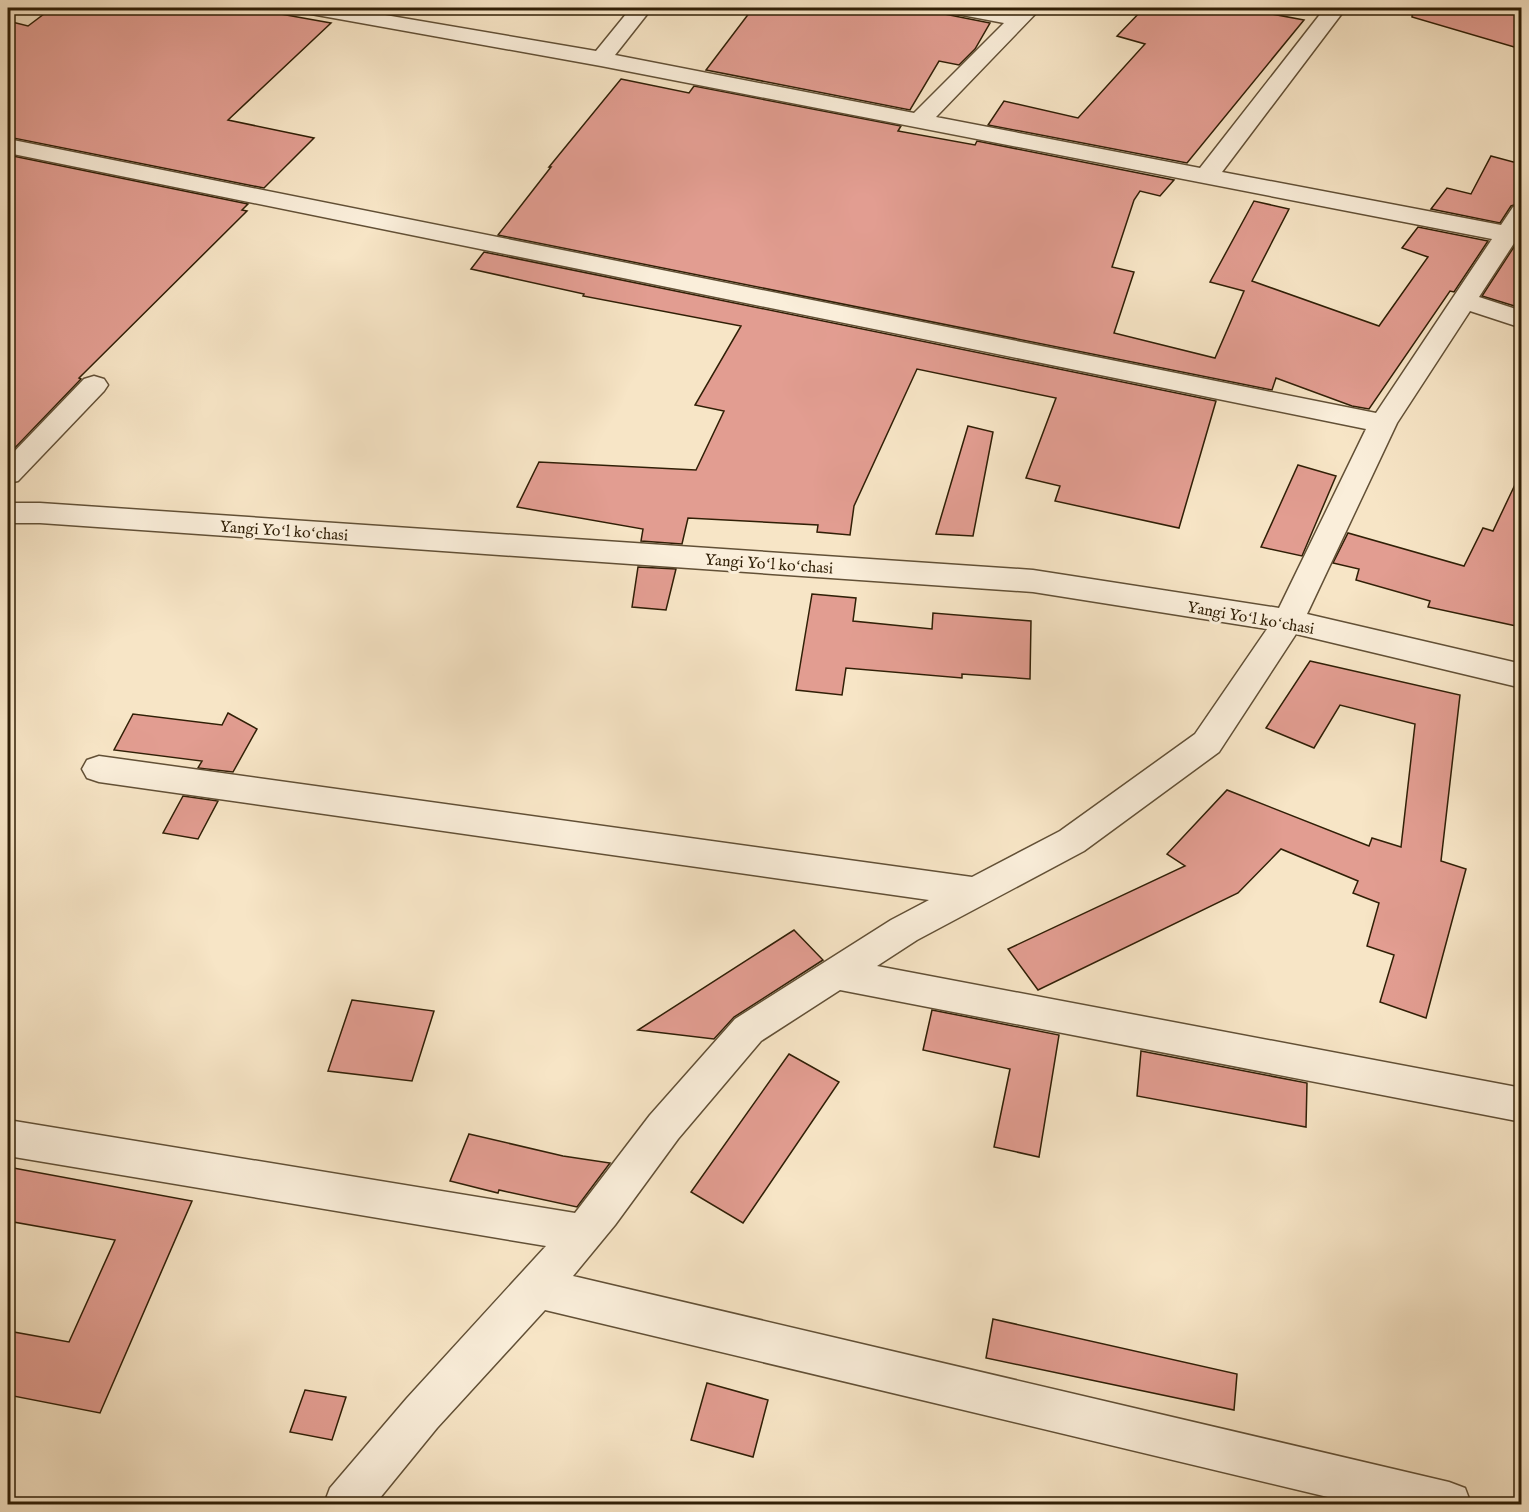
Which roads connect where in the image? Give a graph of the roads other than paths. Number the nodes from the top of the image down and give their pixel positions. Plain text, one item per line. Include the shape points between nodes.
1 (311, 8) edge
2 (642, 8) edge
3 (953, 8) edge
4 (1336, 8) edge
5 (1025, 13) edge
6 (601, 59) junction
7 (921, 120) junction
8 (8, 146) edge
9 (1207, 175) junction
10 (1514, 223) edge
11 (1465, 301) junction
12 (1521, 320) edge
13 (94, 385) dead end
14 (1383, 423) junction
15 (8, 474) edge
16 (9, 515) edge
17 (1288, 621) junction
18 (1521, 676) edge
19 (99, 769) dead end
20 (975, 892) junction
21 (836, 974) junction
22 (1521, 1105) edge
23 (8, 1138) edge
24 (583, 1233) junction
25 (537, 1288) junction
26 (346, 1504) edge
27 (1449, 1504) edge

1 - 6 street
2 - 6 street
3 - 5 street
4 - 9 street
5 - 7 street
6 - 7 street
7 - 9 street
8 - 14 street
9 - 10 street
10 - 11 street
11 - 12 street
11 - 14 street
13 - 15 street
14 - 17 street
16 - 17 street, Yangi Yoʻl koʻchasi via 51,513 1033,582
17 - 18 street, Yangi Yoʻl koʻchasi
17 - 20 street via 1207,743 1072,841
19 - 20 street
20 - 21 street via 904,930
21 - 22 street
21 - 24 street via 748,1030 664,1127
23 - 24 street
24 - 25 street
25 - 26 street via 422,1413
25 - 27 street

